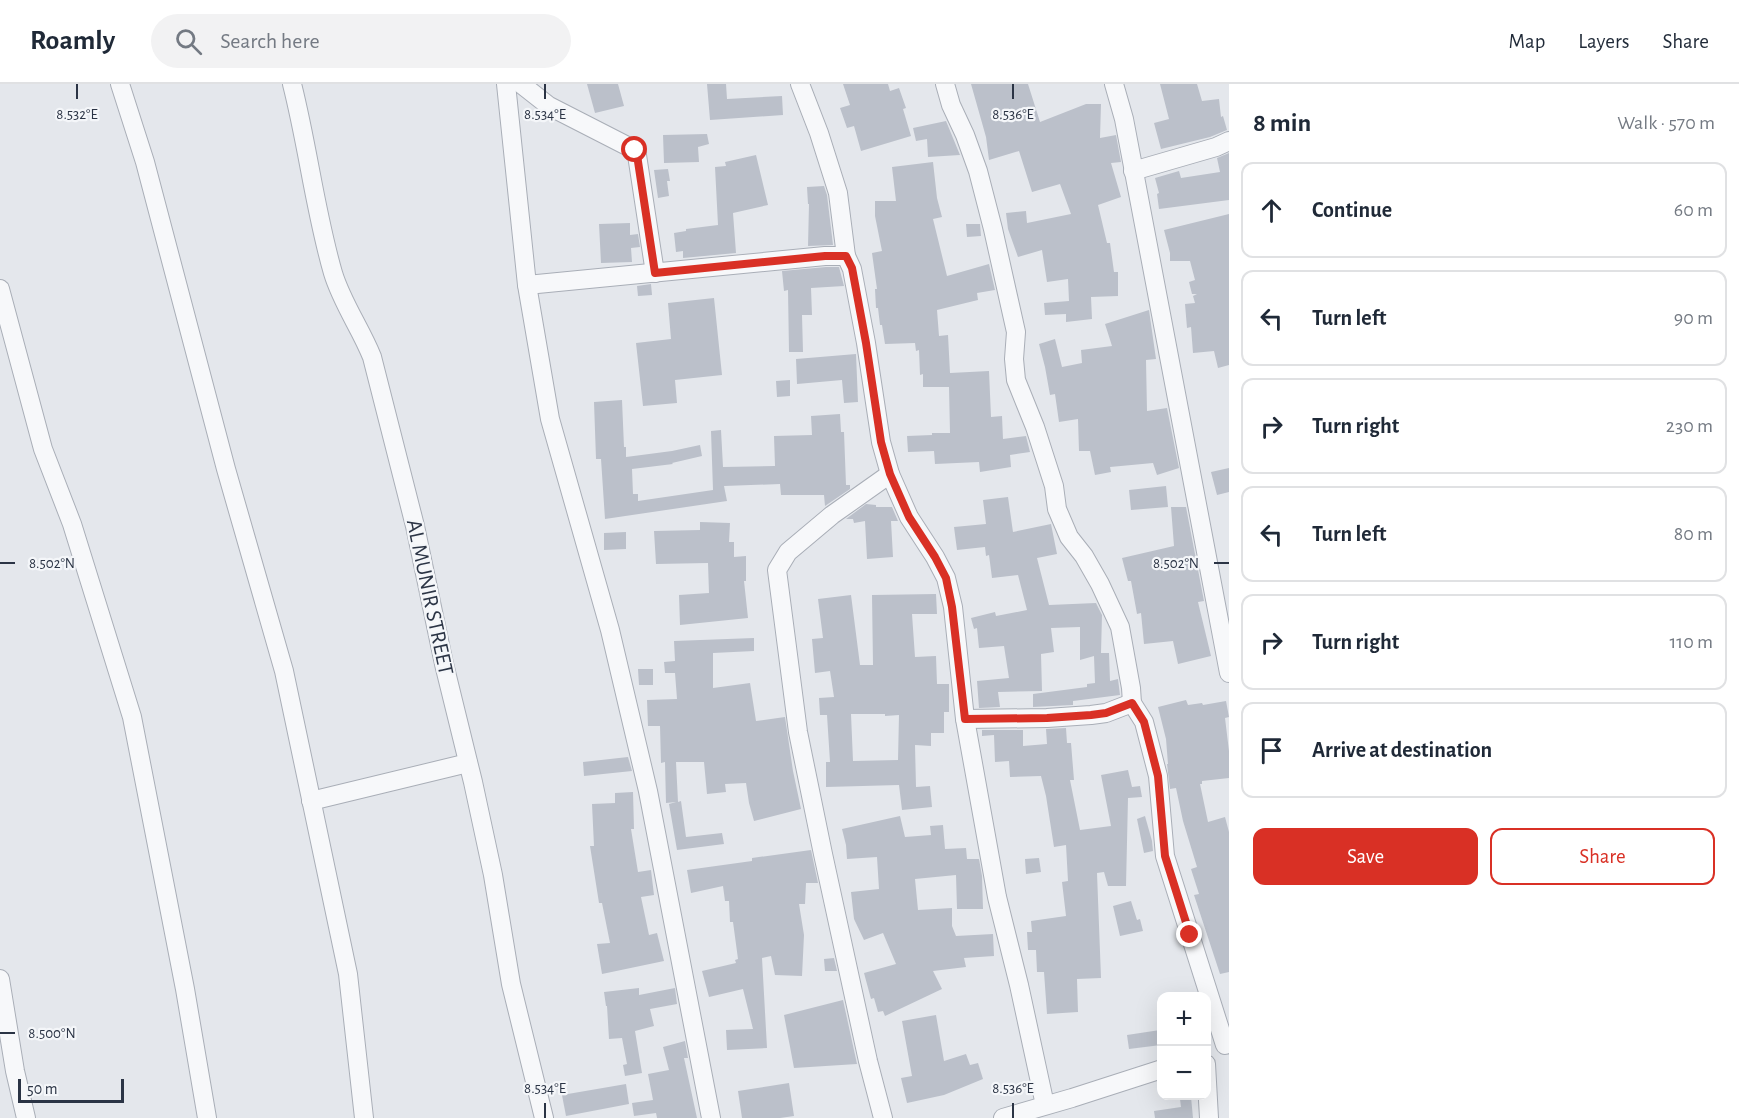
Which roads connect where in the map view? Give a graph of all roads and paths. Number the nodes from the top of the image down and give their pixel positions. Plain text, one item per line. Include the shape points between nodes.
1 (120, 84) edge
2 (292, 84) edge
3 (506, 84) edge
4 (521, 84) edge
5 (800, 84) edge
6 (945, 84) edge
7 (1114, 84) edge
8 (1229, 141) edge
9 (1133, 171) junction
10 (846, 256) junction
11 (655, 273) junction
12 (527, 285) junction
13 (0, 289) edge
14 (890, 474) junction
15 (1229, 673) edge
16 (1132, 703) junction
17 (965, 719) junction
18 (468, 763) junction
19 (311, 801) junction
20 (0, 979) edge
21 (1227, 1045) edge
22 (1211, 1051) edge
23 (1157, 1070) edge
24 (1208, 1100) edge
25 (1045, 1105) junction
26 (26, 1118) edge
27 (207, 1118) edge
28 (364, 1118) edge
29 (544, 1118) edge
30 (711, 1118) edge
31 (883, 1118) edge
32 (1004, 1118) edge
33 (1209, 1118) edge

1 - 19 street via 145,162 284,671
2 - 18 street, AL MUNIR STREET via 334,275 372,357
3 - 12 street
4 - 11 street via 549,106 635,150
5 - 10 street via 838,193
6 - 16 street via 978,171 993,229 1016,332 1016,380 1054,486 1057,509 1117,619
7 - 9 street
8 - 9 street
9 - 15 street
10 - 11 street
10 - 14 street via 852,268 881,442
11 - 12 street
12 - 30 street via 550,419 609,630 648,790
13 - 27 street via 44,450 72,524 132,717
14 - 17 street via 909,517 946,578
14 - 31 street via 788,552 777,570 798,732
16 - 17 street via 1091,715
16 - 21 street via 1144,722 1158,776 1165,856
17 - 25 street via 997,897
18 - 19 street
18 - 29 street, AL MUNIR STREET via 493,875 511,984
19 - 28 street via 348,974
20 - 26 street
21 - 22 street
23 - 25 street
24 - 33 street
25 - 32 street

